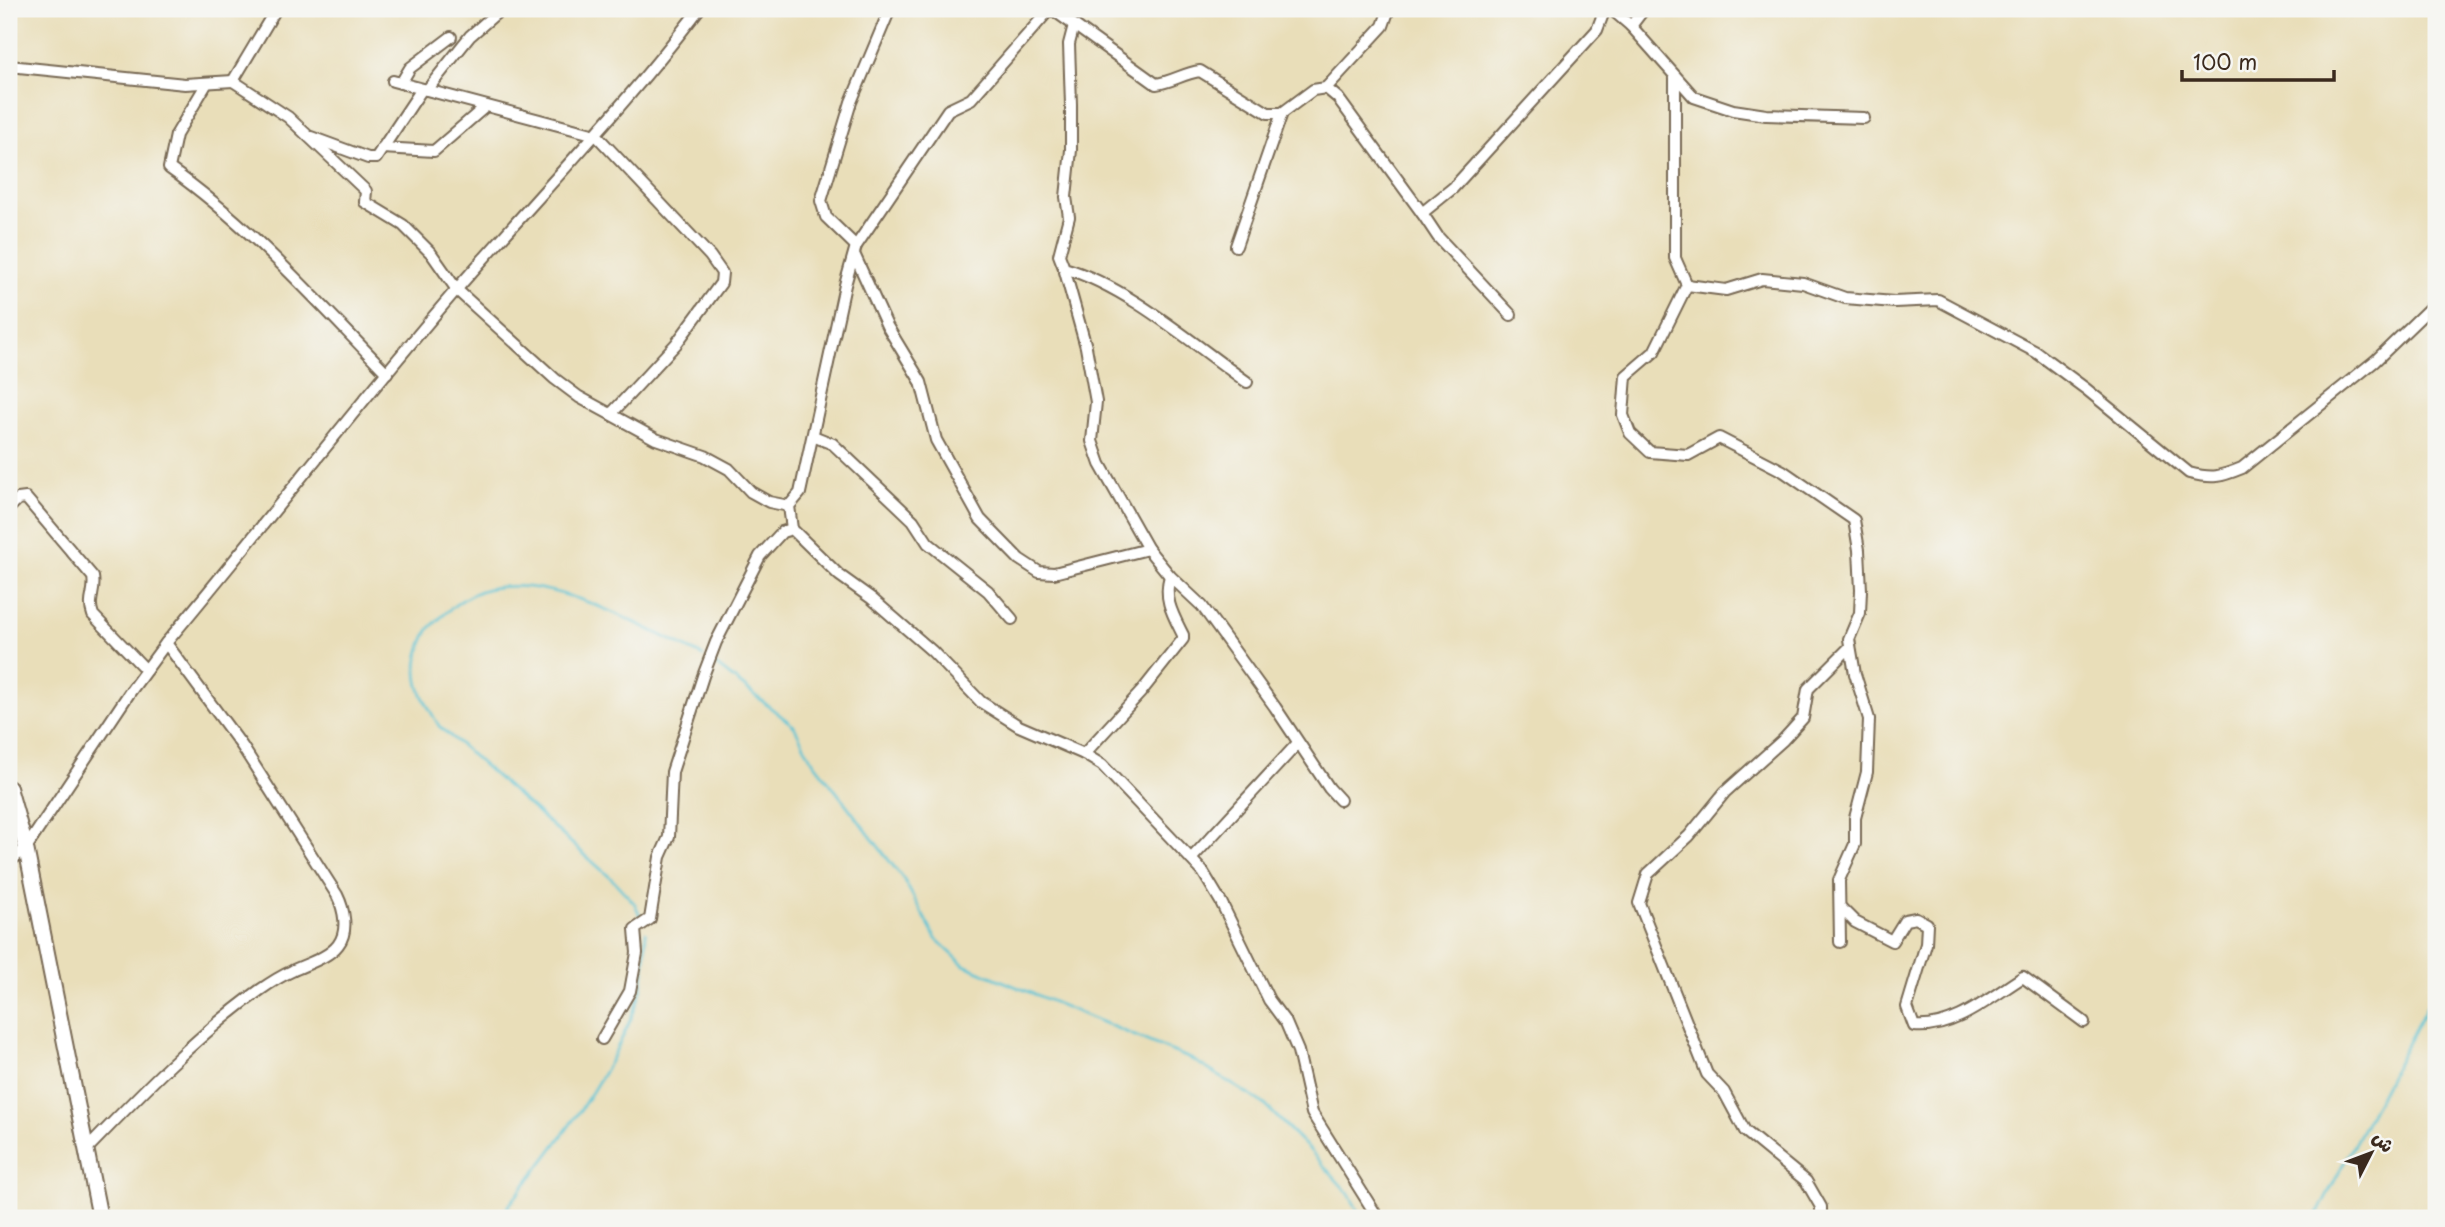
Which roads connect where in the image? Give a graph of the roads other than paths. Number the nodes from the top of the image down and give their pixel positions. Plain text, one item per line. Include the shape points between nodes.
1 (276, 9) edge
2 (500, 9) edge
3 (699, 9) edge
4 (890, 9) edge
5 (1035, 9) edge
6 (1389, 9) edge
7 (1605, 9) edge
8 (1611, 9) edge
9 (1644, 9) edge
10 (1049, 10) edge
11 (1074, 25) junction
12 (1631, 26) junction
13 (451, 37) dead end
14 (9, 66) edge
15 (1675, 77) junction
16 (233, 81) junction
17 (207, 83) junction
18 (1326, 88) junction
19 (425, 90) junction
20 (486, 106) junction
21 (1282, 113) junction
22 (1864, 118) dead end
23 (307, 135) junction
24 (596, 135) junction
25 (383, 148) junction
26 (1422, 214) junction
27 (1236, 246) dead end
28 (855, 251) junction
29 (1064, 268) junction
30 (1687, 285) junction
31 (457, 290) junction
32 (2436, 302) edge
33 (1511, 314) dead end
34 (387, 373) junction
35 (1247, 382) dead end
36 (611, 414) junction
37 (813, 436) junction
38 (789, 506) junction
39 (9, 508) edge
40 (792, 529) junction
41 (1148, 549) junction
42 (1170, 576) junction
43 (1012, 619) dead end
44 (166, 643) junction
45 (1850, 647) junction
46 (146, 670) junction
47 (1298, 743) junction
48 (1084, 754) junction
49 (9, 788) edge
50 (1340, 800) dead end
51 (26, 848) junction
52 (1191, 859) junction
53 (9, 862) edge
54 (1840, 907) junction
55 (1840, 942) dead end
56 (2084, 1022) dead end
57 (602, 1039) dead end
58 (87, 1149) junction
59 (100, 1218) edge
60 (1378, 1218) edge
61 (1821, 1218) edge

1 - 16 street
2 - 19 street via 470,36
3 - 24 street
4 - 28 street via 851,102 821,201 826,217
5 - 10 street
6 - 18 street via 1383,26
7 - 26 street via 1597,30 1453,188
8 - 12 street
9 - 12 street
10 - 11 street
10 - 28 street via 971,99 948,110
11 - 21 street via 1156,83 1200,71 1268,113
11 - 29 street via 1069,44 1069,217 1059,255
12 - 15 street
13 - 19 street via 397,82
14 - 17 street
15 - 22 street via 1694,97 1733,110
15 - 30 street via 1675,258
16 - 17 street
16 - 23 street
17 - 34 street via 176,135 169,168 208,196
18 - 21 street via 1313,90
18 - 26 street
19 - 20 street
19 - 25 street
20 - 24 street
20 - 25 street via 433,151
21 - 27 street
23 - 25 street via 368,158 376,158
23 - 31 street via 366,191 365,202 403,225
24 - 31 street
24 - 36 street via 722,273 721,283 676,344
26 - 33 street
28 - 37 street
28 - 41 street via 887,326 921,383 936,440 980,519 1000,541 1039,572 1054,573
29 - 35 street via 1089,275 1144,308
29 - 41 street via 1096,402 1092,441
30 - 32 street via 1726,290 1762,279 1803,282 1844,298 1938,300 2036,352 2189,473 2208,478 2242,468 2375,361
30 - 45 street via 1654,352 1626,376 1623,415 1630,433 1650,452 1688,455 1718,438 1783,471 1854,520 1861,590
31 - 34 street
31 - 36 street via 555,379
34 - 44 street
36 - 38 street via 656,439 705,456 729,469 751,492
37 - 38 street via 800,493
37 - 43 street via 833,444 913,520 928,543 988,591
38 - 40 street
39 - 46 street via 26,498 93,577 89,605 93,615
40 - 48 street via 839,575 932,651 981,702 1019,726
40 - 57 street via 782,532 760,556 703,676 672,772 669,837 660,857 650,919 635,929 630,991
41 - 42 street
42 - 47 street via 1202,606
42 - 48 street via 1168,606 1183,639
44 - 46 street
44 - 58 street via 242,746 337,895 345,910 342,939 337,948 260,990 190,1047
45 - 54 street via 1869,719 1867,772 1855,818 1855,844 1839,880
45 - 61 street via 1808,689 1803,718 1648,874 1639,903 1707,1074 1724,1092 1745,1131 1806,1181 1821,1207
46 - 51 street
47 - 50 street
47 - 52 street
48 - 52 street via 1102,765
49 - 51 main road
51 - 53 street
51 - 58 main road
52 - 60 street via 1203,872 1269,1000 1286,1023 1298,1051 1312,1113
54 - 55 street
54 - 56 street via 1855,922 1892,941 1905,920 1916,918 1927,924 1926,944 1907,1007 1914,1026 1929,1027 1961,1015 2022,977
58 - 59 main road

